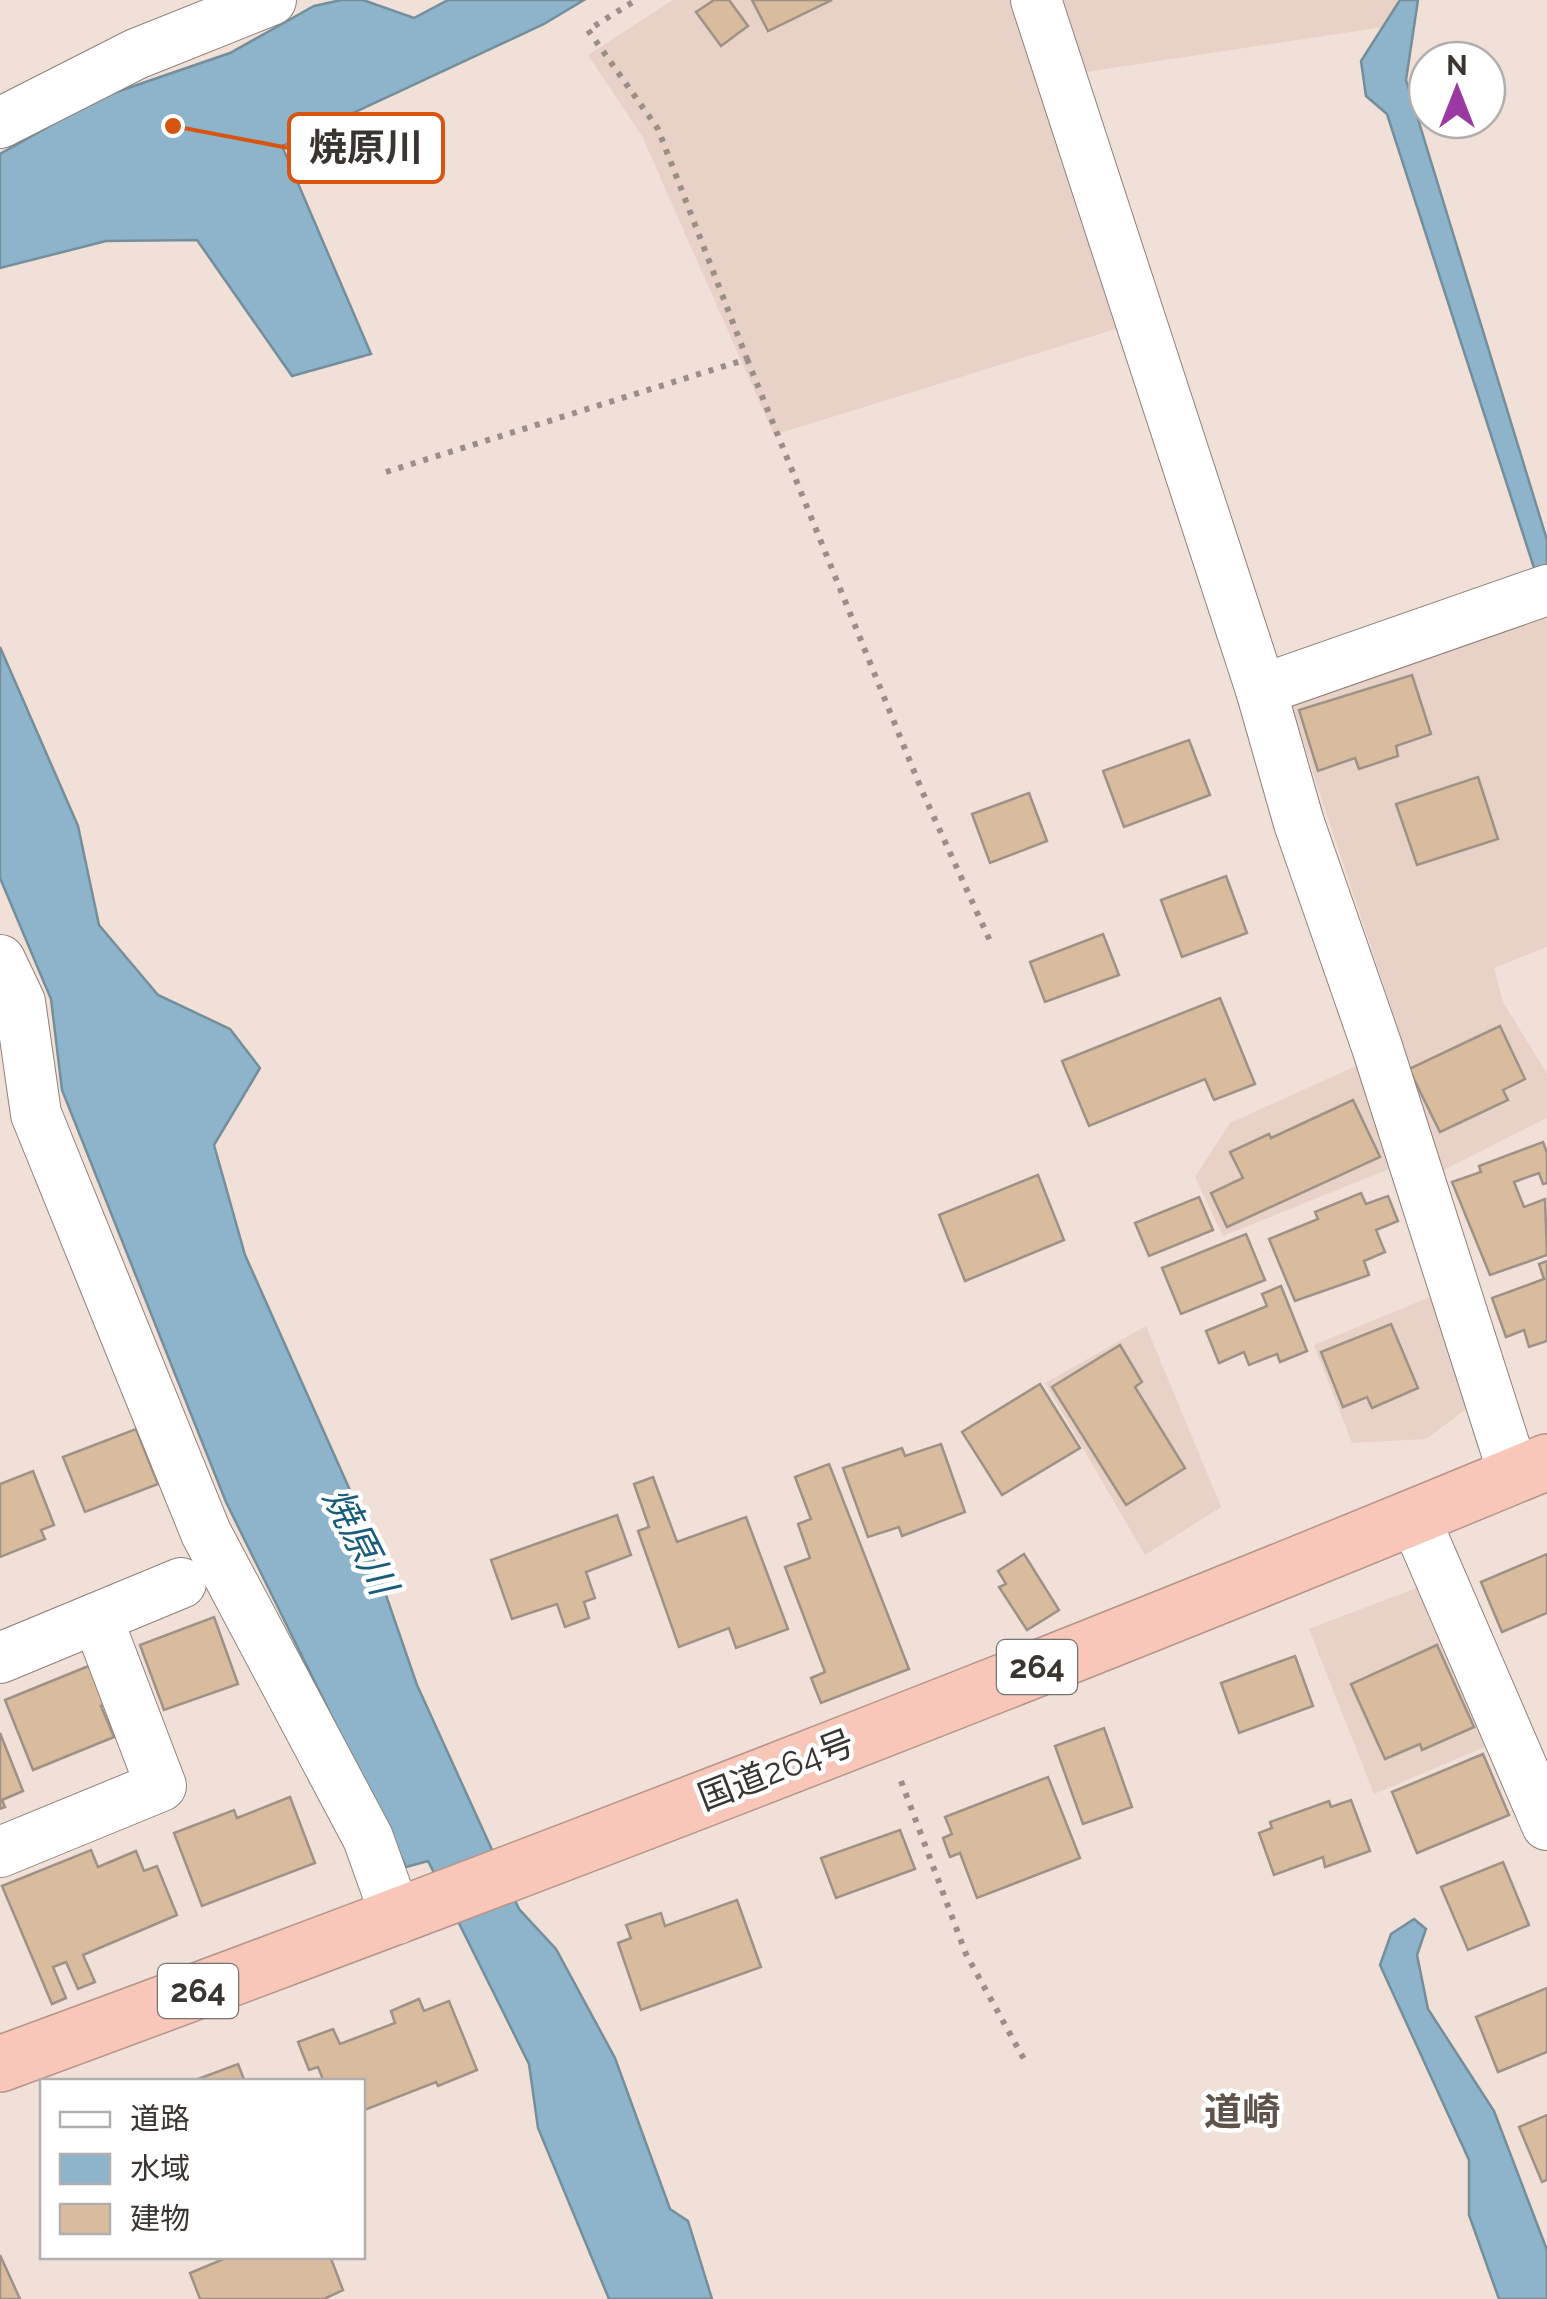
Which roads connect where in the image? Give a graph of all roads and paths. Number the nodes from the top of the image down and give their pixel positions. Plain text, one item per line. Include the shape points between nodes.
1 (270, 0) edge
2 (636, 0) edge
3 (1036, 0) edge
4 (0, 123) edge
5 (747, 359) junction
6 (386, 472) dead end
7 (1547, 590) edge
8 (1261, 690) junction
9 (990, 941) dead end
10 (0, 960) edge
11 (1530, 1468) edge
12 (1414, 1517) junction
13 (181, 1583) dead end
14 (97, 1618) junction
15 (0, 1658) edge
16 (897, 1770) dead end
17 (1547, 1825) edge
18 (0, 1852) edge
19 (397, 1918) junction
20 (1025, 2061) dead end
21 (0, 2064) edge

1 - 4 street via 136,54
2 - 5 path via 588,30 658,130
3 - 8 street
5 - 6 path
5 - 9 path
7 - 8 street
8 - 11 street via 1300,823
10 - 19 street via 20,1002 36,1114 206,1533 368,1838
11 - 12 highway, 国道264号 / 264
12 - 17 street
12 - 19 highway, 国道264号 / 264
13 - 14 street
14 - 15 street
14 - 18 street via 162,1786
16 - 20 path via 966,1954
19 - 21 highway, 国道264号 / 264

